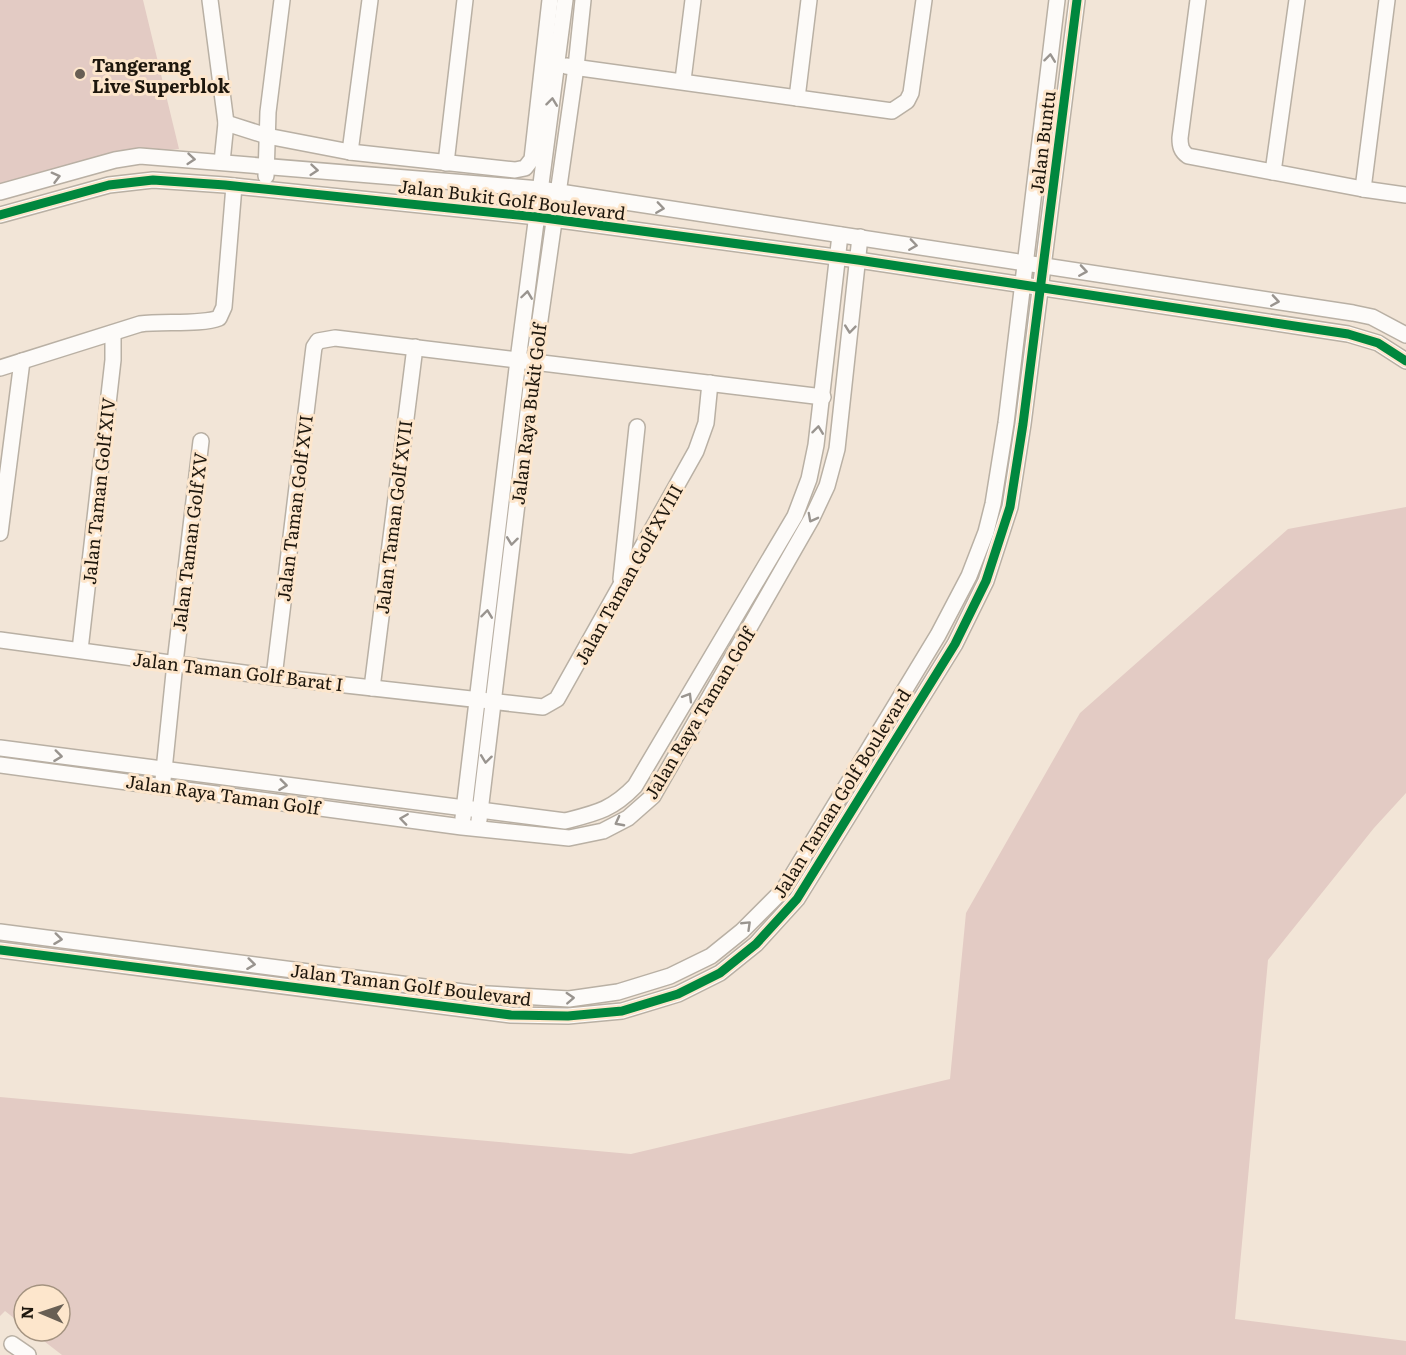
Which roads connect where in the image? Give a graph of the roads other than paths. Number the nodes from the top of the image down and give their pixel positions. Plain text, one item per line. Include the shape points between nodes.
1 (210, 0) edge
2 (282, 0) edge
3 (370, 0) edge
4 (465, 0) edge
5 (550, 0) edge
6 (565, 0) edge
7 (583, 0) edge
8 (693, 0) edge
9 (809, 0) edge
10 (924, 0) edge
11 (1057, 0) edge
12 (1077, 0) edge
13 (1198, 0) edge
14 (1297, 0) edge
15 (1387, 0) edge
16 (556, 65) junction
17 (576, 67) junction
18 (683, 81) junction
19 (797, 98) junction
20 (226, 123) junction
21 (267, 136) junction
22 (350, 152) junction
23 (222, 162) junction
24 (446, 163) junction
25 (266, 166) junction
26 (1273, 172) junction
27 (234, 186) junction
28 (266, 189) junction
29 (540, 189) junction
30 (1363, 189) junction
31 (0, 192) edge
32 (558, 193) junction
33 (1406, 195) edge
34 (0, 215) edge
35 (537, 217) junction
36 (554, 219) junction
37 (840, 235) junction
38 (860, 237) junction
39 (837, 258) junction
40 (1025, 262) junction
41 (857, 265) junction
42 (1043, 265) junction
43 (1022, 285) junction
44 (1040, 288) junction
45 (113, 333) junction
46 (1406, 335) edge
47 (415, 347) junction
48 (827, 350) junction
49 (848, 352) junction
50 (518, 360) junction
51 (22, 361) junction
52 (1406, 361) edge
53 (534, 362) junction
54 (0, 368) edge
55 (710, 383) junction
56 (843, 390) junction
57 (823, 392) junction
58 (637, 426) dead end
59 (201, 441) dead end
60 (0, 533) edge
61 (620, 587) junction
62 (0, 640) edge
63 (80, 650) junction
64 (174, 663) junction
65 (274, 677) junction
66 (372, 688) junction
67 (477, 700) junction
68 (493, 701) junction
69 (0, 748) edge
70 (0, 765) edge
71 (165, 770) junction
72 (163, 786) junction
73 (464, 808) junction
74 (480, 812) junction
75 (462, 827) junction
76 (478, 829) junction
77 (0, 932) edge
78 (0, 950) edge
79 (471, 993) junction
80 (469, 1009) junction
81 (12, 1344) dead end
82 (28, 1355) edge

1 - 20 street
2 - 21 street
3 - 22 street
4 - 24 street
5 - 24 street via 529,165 514,170
6 - 16 street, Jalan Raya Bukit Golf
7 - 17 street, Jalan Raya Bukit Golf
8 - 18 street
9 - 19 street
10 - 19 street via 911,93 901,106 882,111
40 -> 11 street, Jalan Buntu
12 - 42 street, Jalan Buntu
13 - 26 street via 1181,148 1188,156
14 - 26 street
15 - 30 street
16 - 17 street
29 -> 16 street, Jalan Raya Bukit Golf
17 - 18 street
17 - 32 street, Jalan Raya Bukit Golf
18 - 19 street
20 - 21 street
20 - 23 street
21 - 22 street
21 - 25 street
22 - 24 street
23 - 25 street, Jalan Bukit Golf Boulevard
31 -> 23 street, Jalan Bukit Golf Boulevard via 140,156
25 - 28 street
25 -> 29 street, Jalan Bukit Golf Boulevard
26 - 30 street
27 - 28 street, Jalan Bukit Golf Boulevard
27 - 34 street, Jalan Bukit Golf Boulevard via 135,181
27 - 45 street via 221,316 207,321 149,323
28 - 35 street, Jalan Bukit Golf Boulevard
29 - 32 street, Jalan Bukit Golf Boulevard
29 - 35 street, Jalan Raya Bukit Golf
30 - 33 street
32 - 36 street, Jalan Raya Bukit Golf
32 -> 37 street, Jalan Bukit Golf Boulevard
35 - 36 street, Jalan Bukit Golf Boulevard
50 -> 35 street, Jalan Raya Bukit Golf
36 - 39 street, Jalan Bukit Golf Boulevard
36 - 53 street, Jalan Raya Bukit Golf
37 - 38 street, Jalan Bukit Golf Boulevard
37 - 39 street, Jalan Raya Taman Golf
38 -> 40 street, Jalan Bukit Golf Boulevard
38 - 41 street, Jalan Raya Taman Golf
39 - 41 street, Jalan Bukit Golf Boulevard
39 - 48 street, Jalan Raya Taman Golf
40 - 42 street, Jalan Bukit Golf Boulevard
40 - 43 street, Jalan Buntu
41 - 43 street, Jalan Bukit Golf Boulevard
41 -> 49 street, Jalan Raya Taman Golf
42 - 44 street, Jalan Buntu
42 -> 46 street, Jalan Bukit Golf Boulevard via 1353,313 1372,317
43 - 44 street, Jalan Bukit Golf Boulevard
79 -> 43 street, Jalan Taman Golf Boulevard via 569,999 618,992 670,976 711,956 784,889 938,635 969,576 993,504
44 - 52 street, Jalan Bukit Golf Boulevard via 1348,334 1378,343
44 - 80 street, Jalan Taman Golf Boulevard via 1010,507 986,581 955,644 797,899 756,944 720,973 678,994 622,1011 568,1016 511,1015
45 - 51 street
45 - 63 street, Jalan Taman Golf XIV
47 - 50 street
47 - 65 street, Jalan Taman Golf XVI via 335,338 318,341 314,347
47 - 66 street, Jalan Taman Golf XVII
48 - 49 street
48 - 57 street, Jalan Raya Taman Golf
49 - 56 street, Jalan Raya Taman Golf
50 - 53 street
67 -> 50 street, Jalan Raya Bukit Golf
51 - 54 street
51 - 60 street
53 - 55 street
53 -> 68 street, Jalan Raya Bukit Golf
55 - 57 street
55 - 61 street, Jalan Taman Golf XVIII via 706,423 696,451
56 - 57 street
56 -> 76 street, Jalan Raya Taman Golf via 837,449 828,486 653,796 628,818 603,831 569,838
74 -> 57 street, Jalan Raya Taman Golf via 565,821 595,814 619,802 635,786 795,516 809,478
58 - 61 street
59 - 64 street, Jalan Taman Golf XV
61 - 68 street, Jalan Taman Golf XVIII via 557,699 543,706
62 - 63 street, Jalan Taman Golf Barat I
63 - 64 street, Jalan Taman Golf Barat I
64 - 65 street, Jalan Taman Golf Barat I
64 - 71 street, Jalan Taman Golf XV
65 - 66 street, Jalan Taman Golf Barat I
66 - 67 street, Jalan Taman Golf Barat I
67 - 68 street, Jalan Taman Golf XVIII
67 - 73 street, Jalan Raya Bukit Golf
68 -> 74 street, Jalan Raya Bukit Golf
69 -> 71 street, Jalan Raya Taman Golf
70 - 72 street, Jalan Raya Taman Golf
71 - 72 street, Jalan Taman Golf XV
71 -> 73 street, Jalan Raya Taman Golf
75 -> 72 street, Jalan Raya Taman Golf
73 - 74 street, Jalan Raya Taman Golf
73 - 75 street, Jalan Raya Bukit Golf
74 - 76 street, Jalan Raya Bukit Golf
75 - 76 street, Jalan Raya Taman Golf
77 -> 79 street, Jalan Taman Golf Boulevard
78 - 80 street, Jalan Taman Golf Boulevard
79 - 80 street
81 - 82 street

